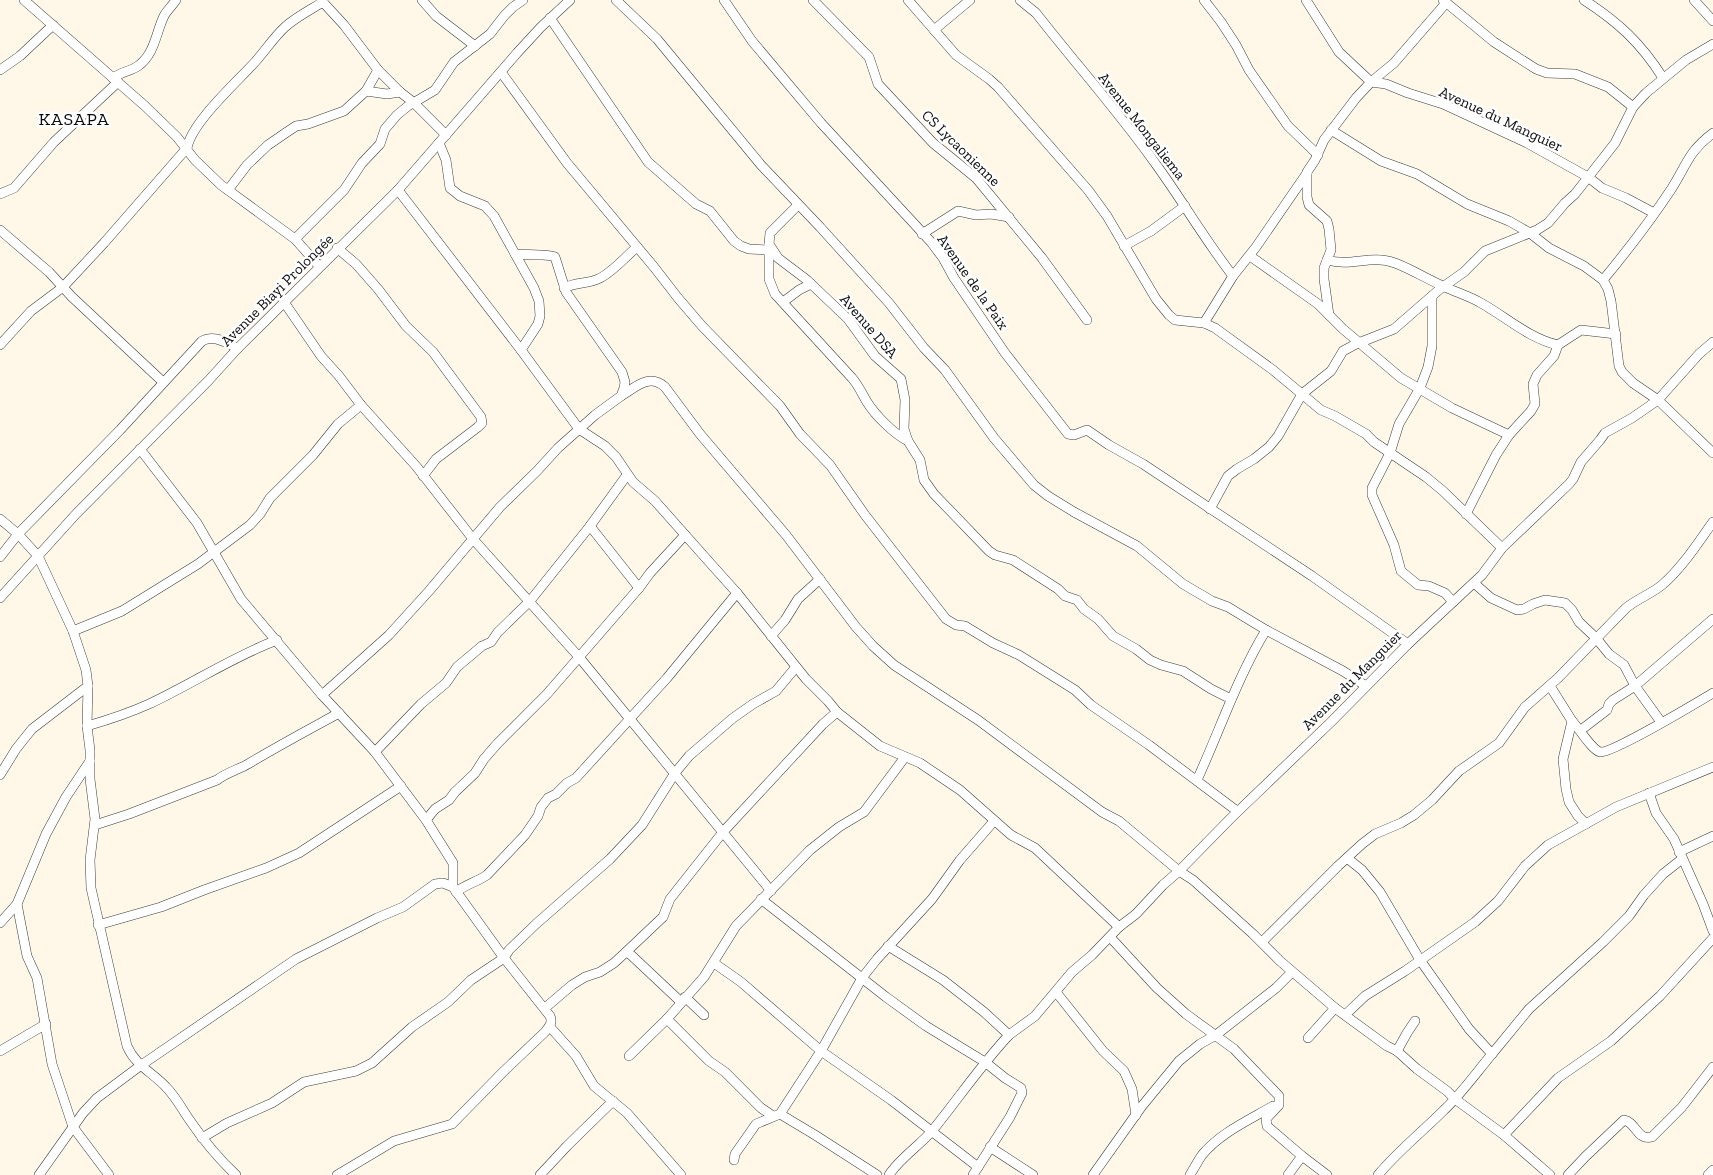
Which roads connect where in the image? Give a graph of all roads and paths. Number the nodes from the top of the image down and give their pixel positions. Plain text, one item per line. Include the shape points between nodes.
1 (24, 0) edge
2 (176, 0) edge
3 (422, 0) edge
4 (523, 0) edge
5 (570, 0) edge
6 (616, 0) edge
7 (724, 0) edge
8 (813, 0) edge
9 (908, 0) edge
10 (970, 0) edge
11 (1020, 0) edge
12 (1204, 0) edge
13 (1306, 0) edge
14 (1584, 0) edge
15 (1694, 0) edge
16 (322, 1) edge
17 (1444, 1) edge
18 (1712, 17) edge
19 (550, 18) junction
20 (53, 25) junction
21 (934, 30) junction
22 (1713, 44) edge
23 (475, 46) junction
24 (0, 70) edge
25 (378, 70) junction
26 (501, 72) junction
27 (1663, 78) junction
28 (116, 80) junction
29 (1371, 82) junction
30 (366, 92) junction
31 (400, 92) junction
32 (414, 102) junction
33 (1633, 107) junction
34 (1331, 130) junction
35 (1713, 133) edge
36 (446, 135) junction
37 (439, 144) junction
38 (187, 148) junction
39 (1318, 155) junction
40 (1307, 172) junction
41 (1588, 177) junction
42 (228, 190) junction
43 (398, 190) junction
44 (0, 194) edge
45 (798, 205) junction
46 (1185, 206) junction
47 (1654, 213) junction
48 (1009, 218) junction
49 (0, 230) edge
50 (1530, 233) junction
51 (922, 234) junction
52 (295, 239) junction
53 (1124, 246) junction
54 (637, 247) junction
55 (769, 247) junction
56 (337, 248) junction
57 (515, 254) junction
58 (1250, 256) junction
59 (1327, 260) junction
60 (319, 266) junction
61 (1233, 276) junction
62 (1602, 280) junction
63 (811, 284) junction
64 (63, 287) junction
65 (1444, 287) junction
66 (564, 288) junction
67 (1432, 296) junction
68 (284, 302) junction
69 (783, 302) junction
70 (1329, 315) junction
71 (1087, 320) dead end
72 (1204, 323) junction
73 (1616, 334) junction
74 (1359, 342) junction
75 (1713, 342) edge
76 (0, 345) edge
77 (1558, 345) junction
78 (238, 348) junction
79 (520, 350) junction
80 (163, 382) junction
81 (1420, 388) junction
82 (1302, 394) junction
83 (621, 396) junction
84 (1658, 400) junction
85 (361, 405) junction
86 (904, 415) junction
87 (888, 427) junction
88 (579, 429) junction
89 (1509, 435) junction
90 (908, 441) junction
91 (140, 449) junction
92 (1390, 452) junction
93 (1713, 453) edge
94 (627, 475) junction
95 (423, 476) junction
96 (1210, 509) junction
97 (1466, 514) junction
98 (0, 519) edge
99 (1713, 522) edge
100 (590, 526) junction
101 (18, 534) junction
102 (685, 535) junction
103 (473, 539) junction
104 (1502, 548) junction
105 (214, 551) junction
106 (38, 556) junction
107 (0, 557) edge
108 (820, 579) junction
109 (1474, 583) junction
110 (639, 588) junction
111 (737, 592) junction
112 (0, 598) edge
113 (530, 601) junction
114 (1453, 602) junction
115 (1713, 619) edge
116 (1266, 630) junction
117 (73, 631) junction
118 (771, 636) junction
119 (1596, 638) junction
120 (277, 640) junction
121 (1408, 644) junction
122 (579, 657) junction
123 (796, 667) junction
124 (88, 686) junction
125 (1366, 686) junction
126 (1550, 686) junction
127 (1634, 686) junction
128 (1713, 693) edge
129 (322, 695) junction
130 (1231, 699) junction
131 (837, 712) junction
132 (339, 713) junction
133 (630, 720) junction
134 (1572, 721) junction
135 (1661, 722) junction
136 (87, 726) junction
137 (1581, 730) junction
138 (375, 752) junction
139 (905, 757) junction
140 (90, 761) junction
141 (1713, 767) edge
142 (675, 773) junction
143 (0, 775) edge
144 (1196, 780) junction
145 (401, 786) junction
146 (1648, 793) junction
147 (1238, 811) junction
148 (426, 820) junction
149 (994, 821) junction
150 (1586, 824) junction
151 (95, 825) junction
152 (723, 832) junction
153 (1713, 836) edge
154 (1680, 856) junction
155 (1347, 858) junction
156 (1179, 871) junction
157 (455, 889) junction
158 (771, 891) junction
159 (761, 899) junction
160 (17, 904) junction
161 (0, 923) edge
162 (98, 926) junction
163 (1118, 927) junction
164 (1713, 931) edge
165 (1110, 936) junction
166 (1713, 938) edge
167 (1262, 942) junction
168 (888, 946) junction
169 (626, 952) junction
170 (504, 958) junction
171 (1420, 960) junction
172 (714, 963) junction
173 (1292, 972) junction
174 (862, 978) junction
175 (1056, 992) junction
176 (683, 1000) junction
177 (544, 1008) junction
178 (1335, 1008) junction
179 (704, 1014) dead end
180 (1345, 1015) junction
181 (667, 1019) junction
182 (1415, 1021) dead end
183 (46, 1024) junction
184 (550, 1027) junction
185 (1009, 1035) junction
186 (1216, 1036) junction
187 (1308, 1038) dead end
188 (0, 1051) edge
189 (821, 1051) junction
190 (1397, 1051) junction
191 (1492, 1054) junction
192 (629, 1056) dead end
193 (986, 1062) junction
194 (140, 1066) junction
195 (1713, 1067) edge
196 (1455, 1099) junction
197 (613, 1101) junction
198 (1280, 1102) junction
199 (776, 1115) junction
200 (1136, 1115) junction
201 (73, 1127) junction
202 (931, 1132) junction
203 (1504, 1135) junction
204 (202, 1138) junction
205 (990, 1147) junction
206 (1302, 1156) junction
207 (734, 1160) dead end
208 (1713, 1170) edge
209 (976, 1171) edge
210 (39, 1175) edge
211 (109, 1175) edge
212 (236, 1175) edge
213 (337, 1175) edge
214 (540, 1175) edge
215 (681, 1175) edge
216 (877, 1175) edge
217 (889, 1175) edge
218 (1033, 1175) edge
219 (1093, 1175) edge
220 (1190, 1175) edge
221 (1288, 1175) edge
222 (1327, 1175) edge
223 (1378, 1175) edge
224 (1550, 1175) edge
225 (1568, 1175) edge
226 (1708, 1175) edge

1 - 20 street
2 - 28 street via 164,16 146,58 119,74
3 - 23 street via 436,16
4 - 23 street
5 - 19 street, Avenue Biayi Prolongée
6 - 45 street via 657,40 761,166
7 - 51 street, Avenue de la Paix via 752,41 815,116
8 - 48 street, CS Lycaonienne via 869,57 878,84 933,143 976,178
9 - 21 street
10 - 21 street
11 - 46 street, Avenue Mongaliema via 1036,13 1124,122
12 - 39 street via 1288,126
13 - 29 street, Avenue du Manguier via 1339,52
14 - 27 street via 1620,25
15 - 18 street
16 - 25 street
16 - 38 street via 286,26 211,107 188,140
17 - 29 street via 1394,62
17 - 33 street via 1494,42 1536,69 1575,74 1608,87
19 - 26 street, Avenue Biayi Prolongée
19 - 55 street via 648,162 696,204 710,211 741,246 749,249
20 - 24 street
20 - 28 street
21 - 53 street via 956,55 998,88 1072,171 1099,205
22 - 27 street
23 - 32 street via 454,62 435,90
25 - 30 street
25 - 31 street
26 - 36 street, Avenue Biayi Prolongée
26 - 54 street via 567,162
27 - 33 street
28 - 38 street
28 - 44 street via 54,142 14,188
29 - 34 street
29 - 41 street, Avenue du Manguier via 1443,104 1527,143
30 - 31 street
30 - 42 street via 338,114 296,126 247,165
31 - 32 street
32 - 36 street
32 - 52 street via 385,129 380,144 344,190
33 - 41 street via 1615,143
34 - 39 street
34 - 50 street via 1381,161 1418,174 1467,204
35 - 47 street via 1692,152
36 - 37 street, Avenue Biayi Prolongée
37 - 43 street, Avenue Biayi Prolongée
37 - 57 street via 446,160 450,188 460,196 485,206
38 - 42 street via 195,160
38 - 64 street
39 - 40 street
40 - 58 street
40 - 59 street via 1306,197 1327,221 1329,228 1331,250
41 - 47 street, Avenue du Manguier via 1602,188
41 - 50 street via 1548,223
42 - 52 street
43 - 56 street, Avenue Biayi Prolongée
43 - 79 street
45 - 55 street via 770,233
45 - 116 street via 889,303 1034,485 1074,512 1137,546 1183,584
46 - 53 street
46 - 61 street, Avenue Mongaliema
47 - 62 street
48 - 51 street via 958,211
48 - 71 street, CS Lycaonienne
49 - 64 street
50 - 62 street
50 - 65 street via 1485,251
51 - 96 street, Avenue de la Paix via 943,258 1006,353 1068,434 1087,430
52 - 60 street
53 - 72 street via 1169,315 1175,320
54 - 66 street via 598,279
54 - 144 street via 702,326 780,406 800,434 830,465 946,619 1019,655 1075,690
55 - 63 street, Avenue DSA
55 - 69 street via 769,279 775,294
56 - 60 street, Avenue Biayi Prolongée
56 - 95 street via 356,264 406,326 433,352 481,417 478,427 436,459
57 - 66 street via 555,257
57 - 79 street via 539,301 540,316
58 - 61 street
58 - 70 street
59 - 65 street via 1339,263 1377,259 1393,262
59 - 70 street via 1324,279
60 - 68 street, Avenue Biayi Prolongée
61 - 72 street
62 - 73 street via 1608,289
63 - 69 street
63 - 86 street, Avenue DSA via 848,319 875,356 901,379
64 - 76 street via 31,311
64 - 80 street
65 - 67 street
65 - 77 street via 1479,301 1535,337
66 - 83 street via 622,372 624,388
67 - 74 street via 1394,329
67 - 81 street via 1432,346
68 - 78 street, Avenue Biayi Prolongée
68 - 85 street via 321,356
69 - 87 street via 858,385 866,402
70 - 74 street
72 - 82 street
73 - 77 street via 1581,330
73 - 84 street via 1622,372
74 - 81 street via 1401,378
74 - 82 street via 1343,351 1331,371
75 - 84 street, Avenue du Manguier
77 - 89 street via 1554,356 1536,375 1533,384 1535,404
78 - 80 street via 217,338 208,338
78 - 91 street, Avenue Biayi Prolongée
79 - 88 street
80 - 101 street
81 - 89 street via 1452,408
81 - 92 street via 1399,424
82 - 92 street via 1321,410 1366,434
82 - 96 street via 1278,436 1269,447 1228,476
83 - 88 street
83 - 108 street via 643,382 660,383
84 - 93 street
84 - 104 street, Avenue du Manguier via 1605,432 1581,462 1569,484
85 - 95 street
85 - 105 street via 338,424 313,455 270,498 250,525
86 - 87 street
86 - 90 street, Avenue DSA
87 - 90 street
88 - 94 street via 605,446
88 - 103 street via 500,507
89 - 97 street
90 - 130 street, Avenue DSA via 920,460 928,487 983,546 995,555 1013,560 1065,596 1077,600 1113,636 1144,656 1183,671
91 - 105 street via 197,523
91 - 106 street, Avenue Biayi Prolongée
92 - 97 street via 1434,483
92 - 114 street via 1372,494 1394,544 1401,570 1418,585 1444,593
94 - 100 street
94 - 102 street
95 - 103 street
96 - 121 street
97 - 104 street
98 - 101 street
99 - 119 street via 1683,563 1661,586 1634,601
100 - 110 street
100 - 113 street
101 - 106 street
101 - 107 street
102 - 110 street
102 - 111 street
103 - 113 street
103 - 129 street via 389,635
104 - 109 street, Avenue du Manguier
105 - 117 street via 122,611
105 - 120 street via 241,599
106 - 112 street, Avenue Biayi Prolongée
106 - 117 street
108 - 118 street via 798,599
108 - 156 street via 856,627 894,665 978,720 1102,812 1119,821
109 - 114 street, Avenue du Manguier
109 - 119 street via 1491,598 1517,610 1545,600 1565,603
110 - 122 street
111 - 118 street
111 - 133 street
113 - 122 street
113 - 138 street via 491,642 457,667 446,683
114 - 121 street, Avenue du Manguier
115 - 127 street
116 - 125 street
116 - 130 street
117 - 124 street
118 - 123 street
119 - 126 street
119 - 127 street via 1624,665
120 - 129 street
120 - 136 street via 149,704
121 - 125 street, Avenue du Manguier
122 - 133 street
122 - 148 street via 548,694 496,744 475,773
123 - 131 street
123 - 142 street via 776,691 733,718 689,756
124 - 136 street
124 - 143 street via 32,728
125 - 147 street, Avenue du Manguier
126 - 134 street
126 - 155 street via 1526,707 1499,744 1460,771 1432,800 1401,823 1374,834
127 - 135 street
127 - 137 street via 1613,700 1607,710
128 - 135 street
129 - 132 street
130 - 144 street
131 - 139 street via 872,741
131 - 152 street
132 - 138 street
132 - 151 street via 246,766 227,772 218,780
133 - 142 street
133 - 157 street via 576,778 548,798 525,835 487,875
134 - 137 street
134 - 150 street via 1563,759 1566,788 1569,802
135 - 137 street via 1607,752 1593,748
136 - 140 street
138 - 145 street
139 - 149 street via 920,763 960,790
139 - 158 street via 864,812 810,850
140 - 151 street
140 - 160 street via 46,834
141 - 146 street
142 - 152 street
142 - 170 street via 642,825
144 - 147 street
145 - 148 street
145 - 162 street via 299,853 161,908
146 - 150 street
146 - 154 street
147 - 156 street, Avenue du Manguier
148 - 157 street via 453,864
149 - 163 street via 1010,835 1035,848
149 - 168 street via 929,903
150 - 171 street via 1548,845 1525,866 1486,913
151 - 162 street via 90,876
152 - 158 street
152 - 169 street via 670,898 663,917
153 - 154 street
154 - 164 street
154 - 191 street via 1629,916 1529,1009
155 - 167 street
155 - 171 street via 1380,892
156 - 163 street, Avenue du Manguier via 1136,914
156 - 167 street
157 - 170 street
157 - 194 street via 443,883 435,884 403,907 296,959
158 - 159 street
159 - 172 street via 736,926
159 - 174 street
160 - 161 street
160 - 183 street
162 - 194 street via 127,1046
163 - 165 street, Avenue du Manguier
165 - 175 street, Avenue du Manguier
165 - 186 street via 1157,988
166 - 203 street via 1660,996 1611,1041 1558,1078
167 - 173 street
168 - 174 street
168 - 185 street via 944,980
169 - 176 street
169 - 177 street
170 - 177 street
170 - 204 street via 412,1026 372,1063 356,1071 309,1080 272,1103
171 - 180 street via 1365,996
171 - 191 street via 1469,1029
172 - 176 street
172 - 189 street via 742,982
173 - 178 street
173 - 186 street
174 - 189 street
174 - 193 street via 926,1026
175 - 185 street, Avenue du Manguier via 1035,1016
175 - 200 street via 1103,1051 1124,1071 1132,1089
176 - 179 street
176 - 181 street
177 - 184 street via 552,1020
178 - 180 street
178 - 187 street
180 - 190 street
181 - 192 street
181 - 199 street via 762,1108
182 - 190 street
183 - 188 street
183 - 201 street via 52,1064
184 - 197 street via 576,1056 594,1086
184 - 213 street via 452,1124 394,1141
185 - 193 street, Avenue du Manguier
186 - 198 street via 1234,1049
186 - 200 street via 1179,1061
189 - 199 street
189 - 202 street
190 - 196 street
191 - 196 street
193 - 202 street, Avenue du Manguier
193 - 205 street via 1022,1090
194 - 201 street via 97,1098
194 - 204 street via 166,1086
195 - 225 street via 1682,1107 1652,1137 1641,1136 1629,1121 1624,1120
196 - 203 street
196 - 223 street
197 - 214 street
197 - 215 street
198 - 206 street via 1266,1119 1267,1126
198 - 220 street via 1214,1143
199 - 207 street via 756,1124
199 - 216 street via 822,1139
200 - 219 street
201 - 210 street
201 - 211 street
202 - 209 street
202 - 217 street, Avenue du Manguier
203 - 224 street
204 - 212 street
205 - 209 street
205 - 218 street
206 - 221 street
206 - 222 street
208 - 226 street

